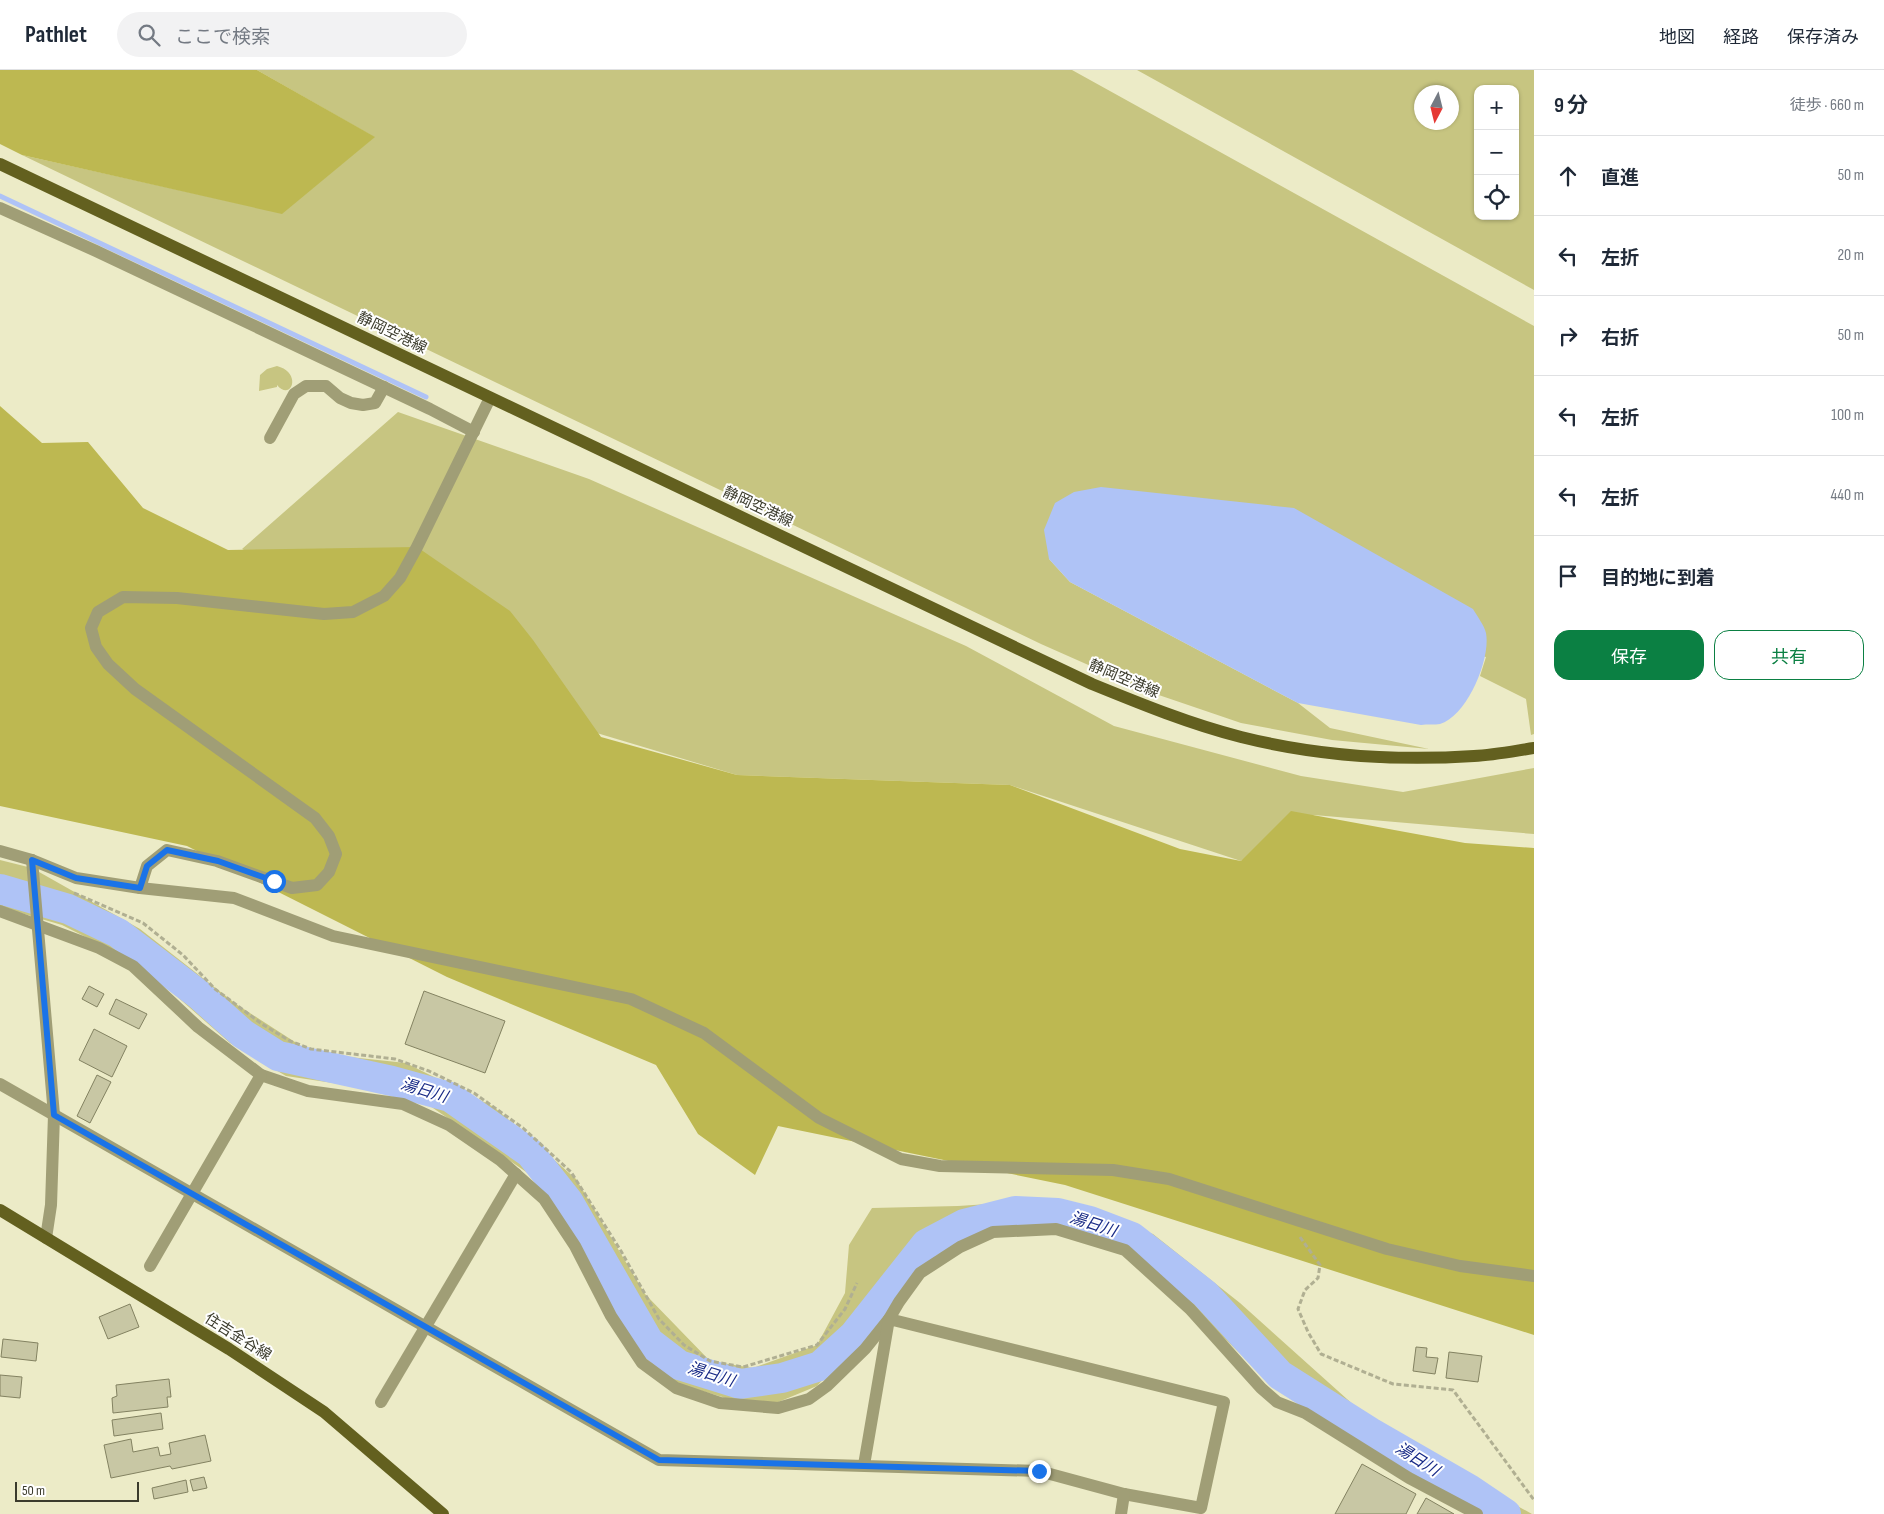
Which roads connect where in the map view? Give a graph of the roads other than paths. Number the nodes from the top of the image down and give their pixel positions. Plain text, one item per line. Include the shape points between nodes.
1 (0, 164) edge
2 (0, 208) edge
3 (384, 387) junction
4 (490, 398) junction
5 (474, 432) junction
6 (270, 438) dead end
7 (1534, 748) edge
8 (0, 851) edge
9 (32, 860) junction
10 (140, 888) junction
11 (0, 911) edge
12 (38, 925) junction
13 (261, 1075) junction
14 (0, 1084) edge
15 (54, 1115) junction
16 (516, 1174) junction
17 (191, 1193) junction
18 (0, 1210) edge
19 (46, 1238) junction
20 (150, 1266) dead end
21 (1534, 1276) edge
22 (890, 1319) junction
23 (425, 1327) junction
24 (380, 1402) dead end
25 (864, 1465) junction
26 (1124, 1494) junction
27 (443, 1514) edge
28 (1122, 1514) edge
29 (1477, 1514) edge

1 - 4 main road, 静岡空港線
2 - 3 street
3 - 5 street
3 - 6 street via 376,403 368,405 345,401 326,386 306,386 294,394
4 - 5 street
4 - 7 main road, 静岡空港線 via 1092,684 1166,714 1240,737 1336,754 1398,759 1476,756
5 - 10 street via 400,578 384,596 353,612 324,614 142,596 123,597 98,612 91,628 96,647 108,664 135,689 315,818 329,836 336,854 329,872 317,885 292,888 218,861 167,850 147,866
8 - 9 street
9 - 10 street via 76,878
9 - 12 street
10 - 21 street via 234,898 333,936 631,999 704,1033 819,1118 901,1159 940,1166 1113,1170 1169,1179 1387,1250 1460,1266
11 - 12 street
12 - 13 street via 99,948 133,966 198,1027
12 - 15 street
13 - 16 street via 308,1091 403,1104 449,1125
13 - 17 street
14 - 15 street
15 - 17 street
15 - 19 street via 51,1206
16 - 22 street via 544,1199 575,1246 611,1316 642,1363 676,1388 720,1404 778,1408 809,1399 833,1380
16 - 23 street
17 - 20 street
17 - 23 street
18 - 19 main road, 住吉金谷線
19 - 27 main road, 住吉金谷線 via 229,1349 324,1412
22 - 25 street
22 - 26 street via 1224,1402 1200,1508
22 - 29 street via 920,1273 960,1247 993,1232 1056,1228 1124,1250 1190,1309 1277,1402 1304,1413 1409,1478
23 - 24 street
23 - 25 street via 659,1460
25 - 26 street via 1039,1471
26 - 28 street

